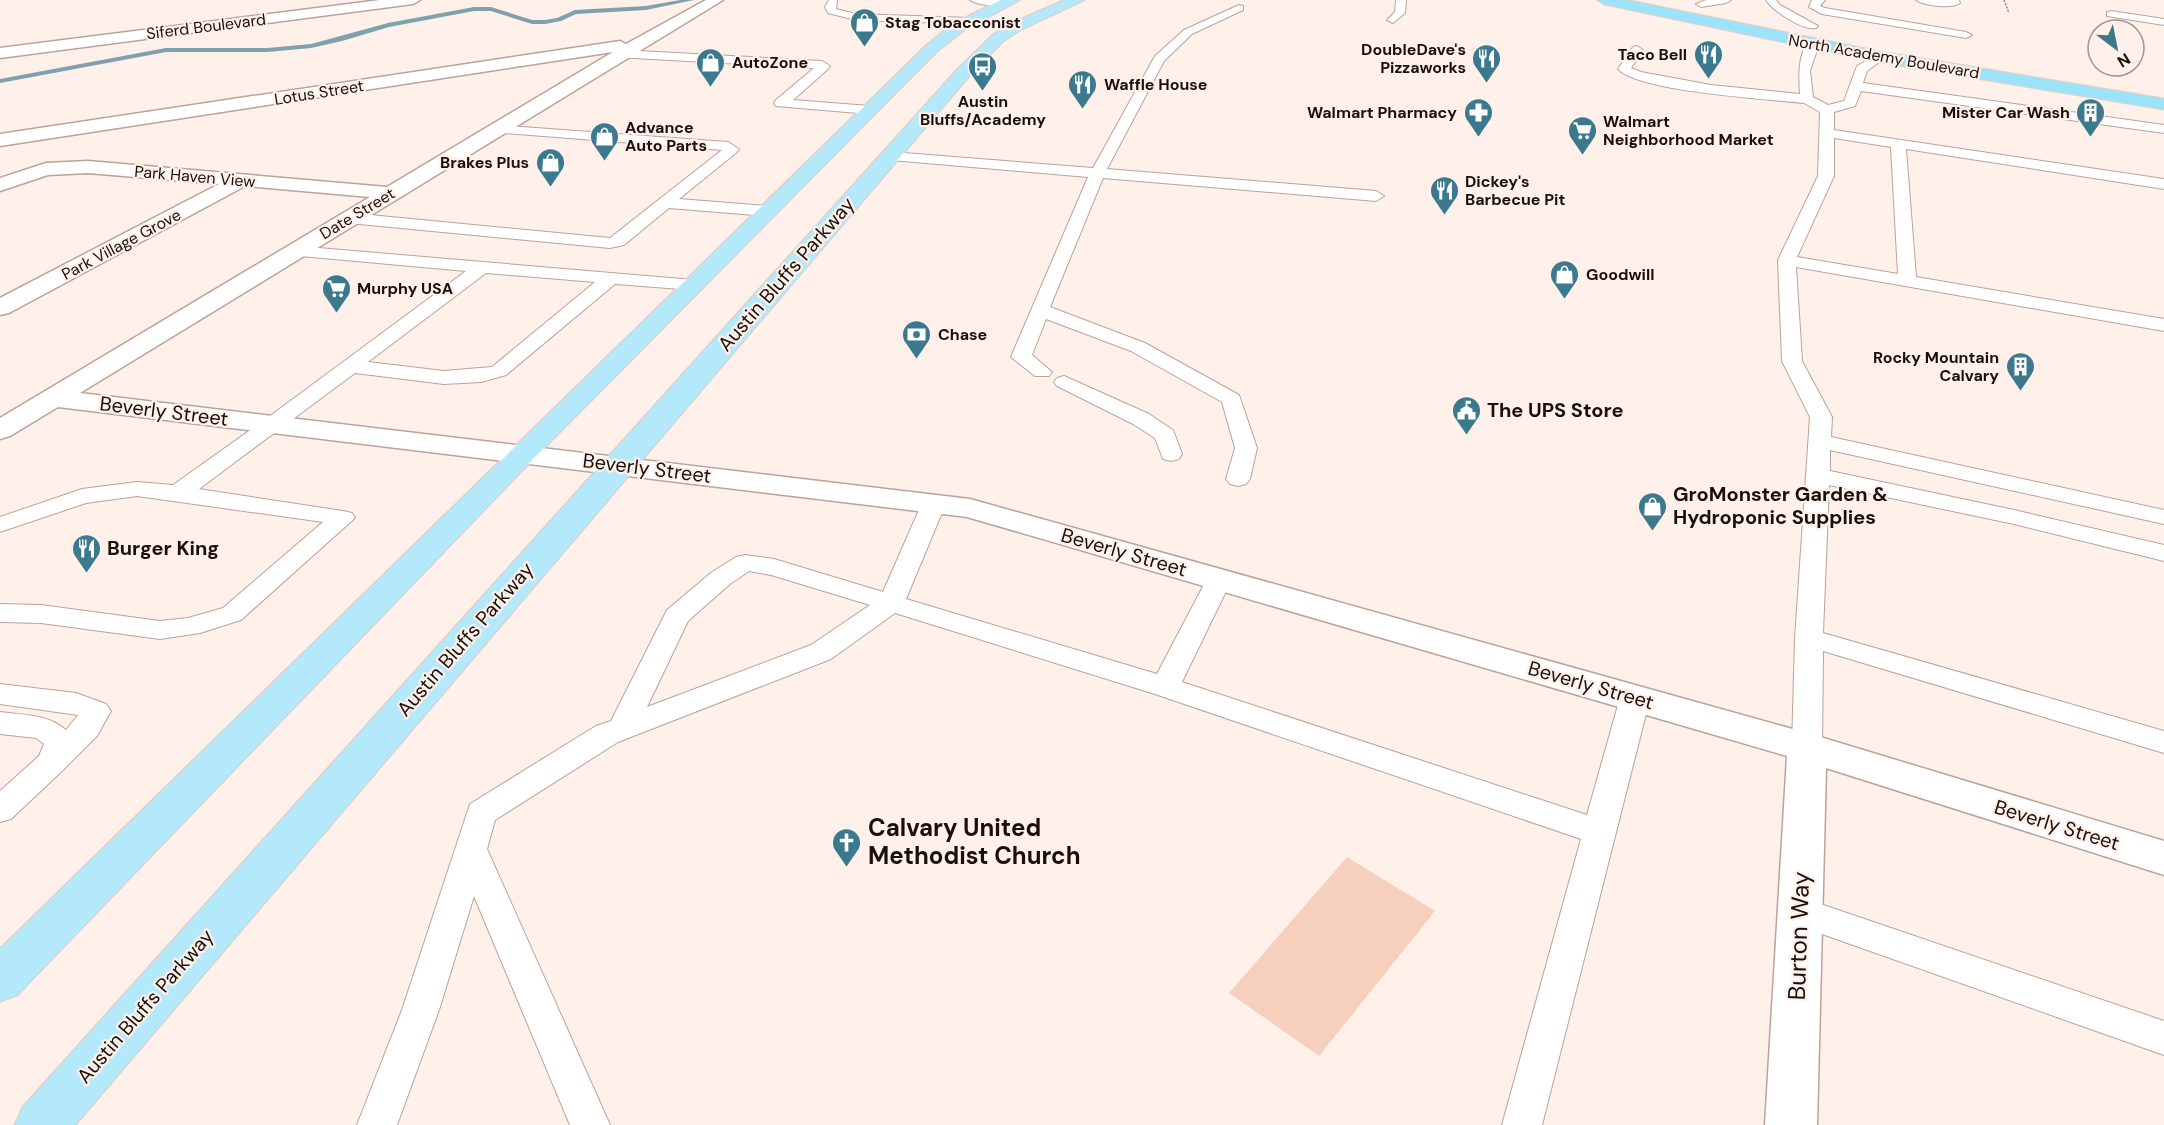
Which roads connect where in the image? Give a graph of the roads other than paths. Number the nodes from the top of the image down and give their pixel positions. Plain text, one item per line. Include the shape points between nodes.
1 (413, 0) edge
2 (716, 0) edge
3 (1042, 0) edge
4 (1077, 0) edge
5 (1401, 0) edge
6 (1605, 0) edge
7 (1771, 0) edge
8 (1820, 0) edge
9 (1921, 0) edge
10 (1954, 0) edge
11 (1010, 1) edge
12 (839, 2) edge
13 (1695, 3) dead end
14 (939, 6) dead end
15 (1730, 6) edge
16 (1239, 8) dead end
17 (972, 10) edge
18 (2111, 14) dead end
19 (927, 18) junction
20 (1767, 18) dead end
21 (1393, 20) dead end
22 (2164, 22) edge
23 (1812, 26) junction
24 (1828, 30) dead end
25 (1966, 35) dead end
26 (998, 38) junction
27 (637, 44) junction
28 (1813, 44) junction
29 (1637, 50) dead end
30 (0, 53) edge
31 (620, 54) junction
32 (1880, 57) junction
33 (2029, 65) dead end
34 (1856, 86) junction
35 (2164, 87) edge
36 (1808, 99) junction
37 (2164, 104) edge
38 (1827, 110) junction
39 (496, 129) junction
40 (2164, 129) edge
41 (1827, 133) junction
42 (870, 139) junction
43 (0, 140) edge
44 (1898, 144) junction
45 (1096, 172) junction
46 (242, 180) junction
47 (2164, 184) edge
48 (0, 185) edge
49 (392, 193) junction
50 (1376, 196) dead end
51 (664, 204) junction
52 (768, 211) junction
53 (349, 218) junction
54 (295, 251) junction
55 (1787, 260) junction
56 (482, 267) junction
57 (611, 278) junction
58 (1907, 280) junction
59 (694, 285) junction
60 (0, 308) edge
61 (1040, 310) junction
62 (2164, 325) edge
63 (351, 366) junction
64 (1042, 372) dead end
65 (1065, 382) dead end
66 (53, 398) junction
67 (274, 424) junction
68 (0, 430) edge
69 (1820, 441) junction
70 (522, 454) junction
71 (1171, 454) dead end
72 (618, 464) junction
73 (1819, 476) junction
74 (1238, 479) dead end
75 (177, 493) junction
76 (934, 503) junction
77 (2164, 517) edge
78 (0, 525) edge
79 (2164, 553) edge
80 (1220, 579) junction
81 (891, 603) junction
82 (1, 614) edge
83 (1809, 638) junction
84 (1165, 687) junction
85 (0, 693) edge
86 (1635, 698) junction
87 (0, 723) edge
88 (622, 728) junction
89 (2164, 742) edge
90 (1807, 747) junction
91 (52, 762) junction
92 (0, 810) edge
93 (1599, 832) junction
94 (470, 848) junction
95 (2164, 858) edge
96 (1800, 912) junction
97 (0, 980) edge
98 (2164, 1038) edge
99 (41, 1125) edge
100 (377, 1125) edge
101 (590, 1125) edge
102 (1522, 1125) edge
103 (1791, 1125) edge

1 - 30 street, Siferd Boulevard
2 - 27 street, Date Street
3 - 26 main road via 989,27
4 - 26 main road, Austin Bluffs Parkway
5 - 21 lane via 1400,13
6 - 28 highway, North Academy Boulevard
7 - 23 lane via 1776,7
8 - 25 lane via 1814,7 1822,11
9 - 10 lane via 1955,3
11 - 17 main road, Austin Bluffs Parkway
12 - 19 lane via 831,10 841,14
13 - 15 highway
14 - 19 lane
16 - 45 lane via 1188,32 1159,59
17 - 19 lane
17 - 42 main road, Austin Bluffs Parkway via 932,48
18 - 22 lane
20 - 23 highway, North Academy Boulevard
23 - 24 highway, North Academy Boulevard
26 - 42 main road, Austin Bluffs Parkway via 963,73
27 - 31 street, Date Street
27 - 43 street, Lotus Street
28 - 32 highway, North Academy Boulevard
28 - 36 lane via 1804,71
29 - 36 lane via 1624,69 1633,74
31 - 39 street, Date Street
31 - 42 lane via 822,65 781,103
32 - 34 lane via 1861,69
32 - 37 highway, North Academy Boulevard
33 - 35 highway
34 - 38 lane via 1850,103
34 - 40 lane
36 - 38 lane
38 - 41 lane
39 - 49 street, Date Street
39 - 51 lane via 723,145 732,149
41 - 44 lane
41 - 55 lane via 1826,176
42 - 45 lane
42 - 52 main road, Austin Bluffs Parkway
42 - 72 main road, Austin Bluffs Parkway
44 - 47 lane
44 - 58 lane
45 - 50 lane
45 - 61 lane
46 - 48 street, Park Haven View via 88,167 46,169
46 - 49 street, Park Haven View
46 - 60 street, Park Village Grove
49 - 53 street, Date Street
51 - 52 lane
51 - 53 lane via 618,241 610,243
52 - 59 main road, Austin Bluffs Parkway
53 - 54 street, Date Street
54 - 56 lane
54 - 66 street, Date Street
55 - 58 lane
55 - 69 lane via 1792,361 1821,417
56 - 57 lane
56 - 63 lane
57 - 59 lane
57 - 63 lane via 499,371 456,380
58 - 62 lane
59 - 70 main road, Austin Bluffs Parkway
61 - 64 lane via 1021,357
61 - 74 lane via 1138,347 1232,399 1246,448
63 - 67 lane
65 - 71 lane via 1165,435
66 - 67 street, Beverly Street
66 - 68 street, Date Street
67 - 70 street, Beverly Street
67 - 75 lane
69 - 73 lane
69 - 77 lane
70 - 72 street, Beverly Street
70 - 97 main road, Austin Bluffs Parkway
72 - 76 street, Beverly Street
72 - 99 main road, Austin Bluffs Parkway
73 - 79 lane
73 - 83 lane
75 - 78 lane via 137,489 82,496
75 - 82 lane via 343,518 232,615 190,627 160,630 41,614
76 - 80 street, Beverly Street via 970,508
76 - 81 lane
80 - 84 lane
80 - 86 street, Beverly Street
81 - 84 lane
81 - 88 lane via 821,652
81 - 88 lane via 774,567 745,563 677,616
83 - 89 lane
83 - 90 lane
84 - 93 lane
85 - 91 lane via 76,704 96,711 86,728
86 - 90 street, Beverly Street
86 - 93 lane
87 - 91 lane via 44,728 60,741
88 - 94 lane via 481,813
90 - 95 street, Beverly Street
90 - 96 street, Burton Way
91 - 92 lane
93 - 102 lane
94 - 100 lane via 451,920
94 - 101 lane
96 - 98 lane
96 - 103 street, Burton Way

